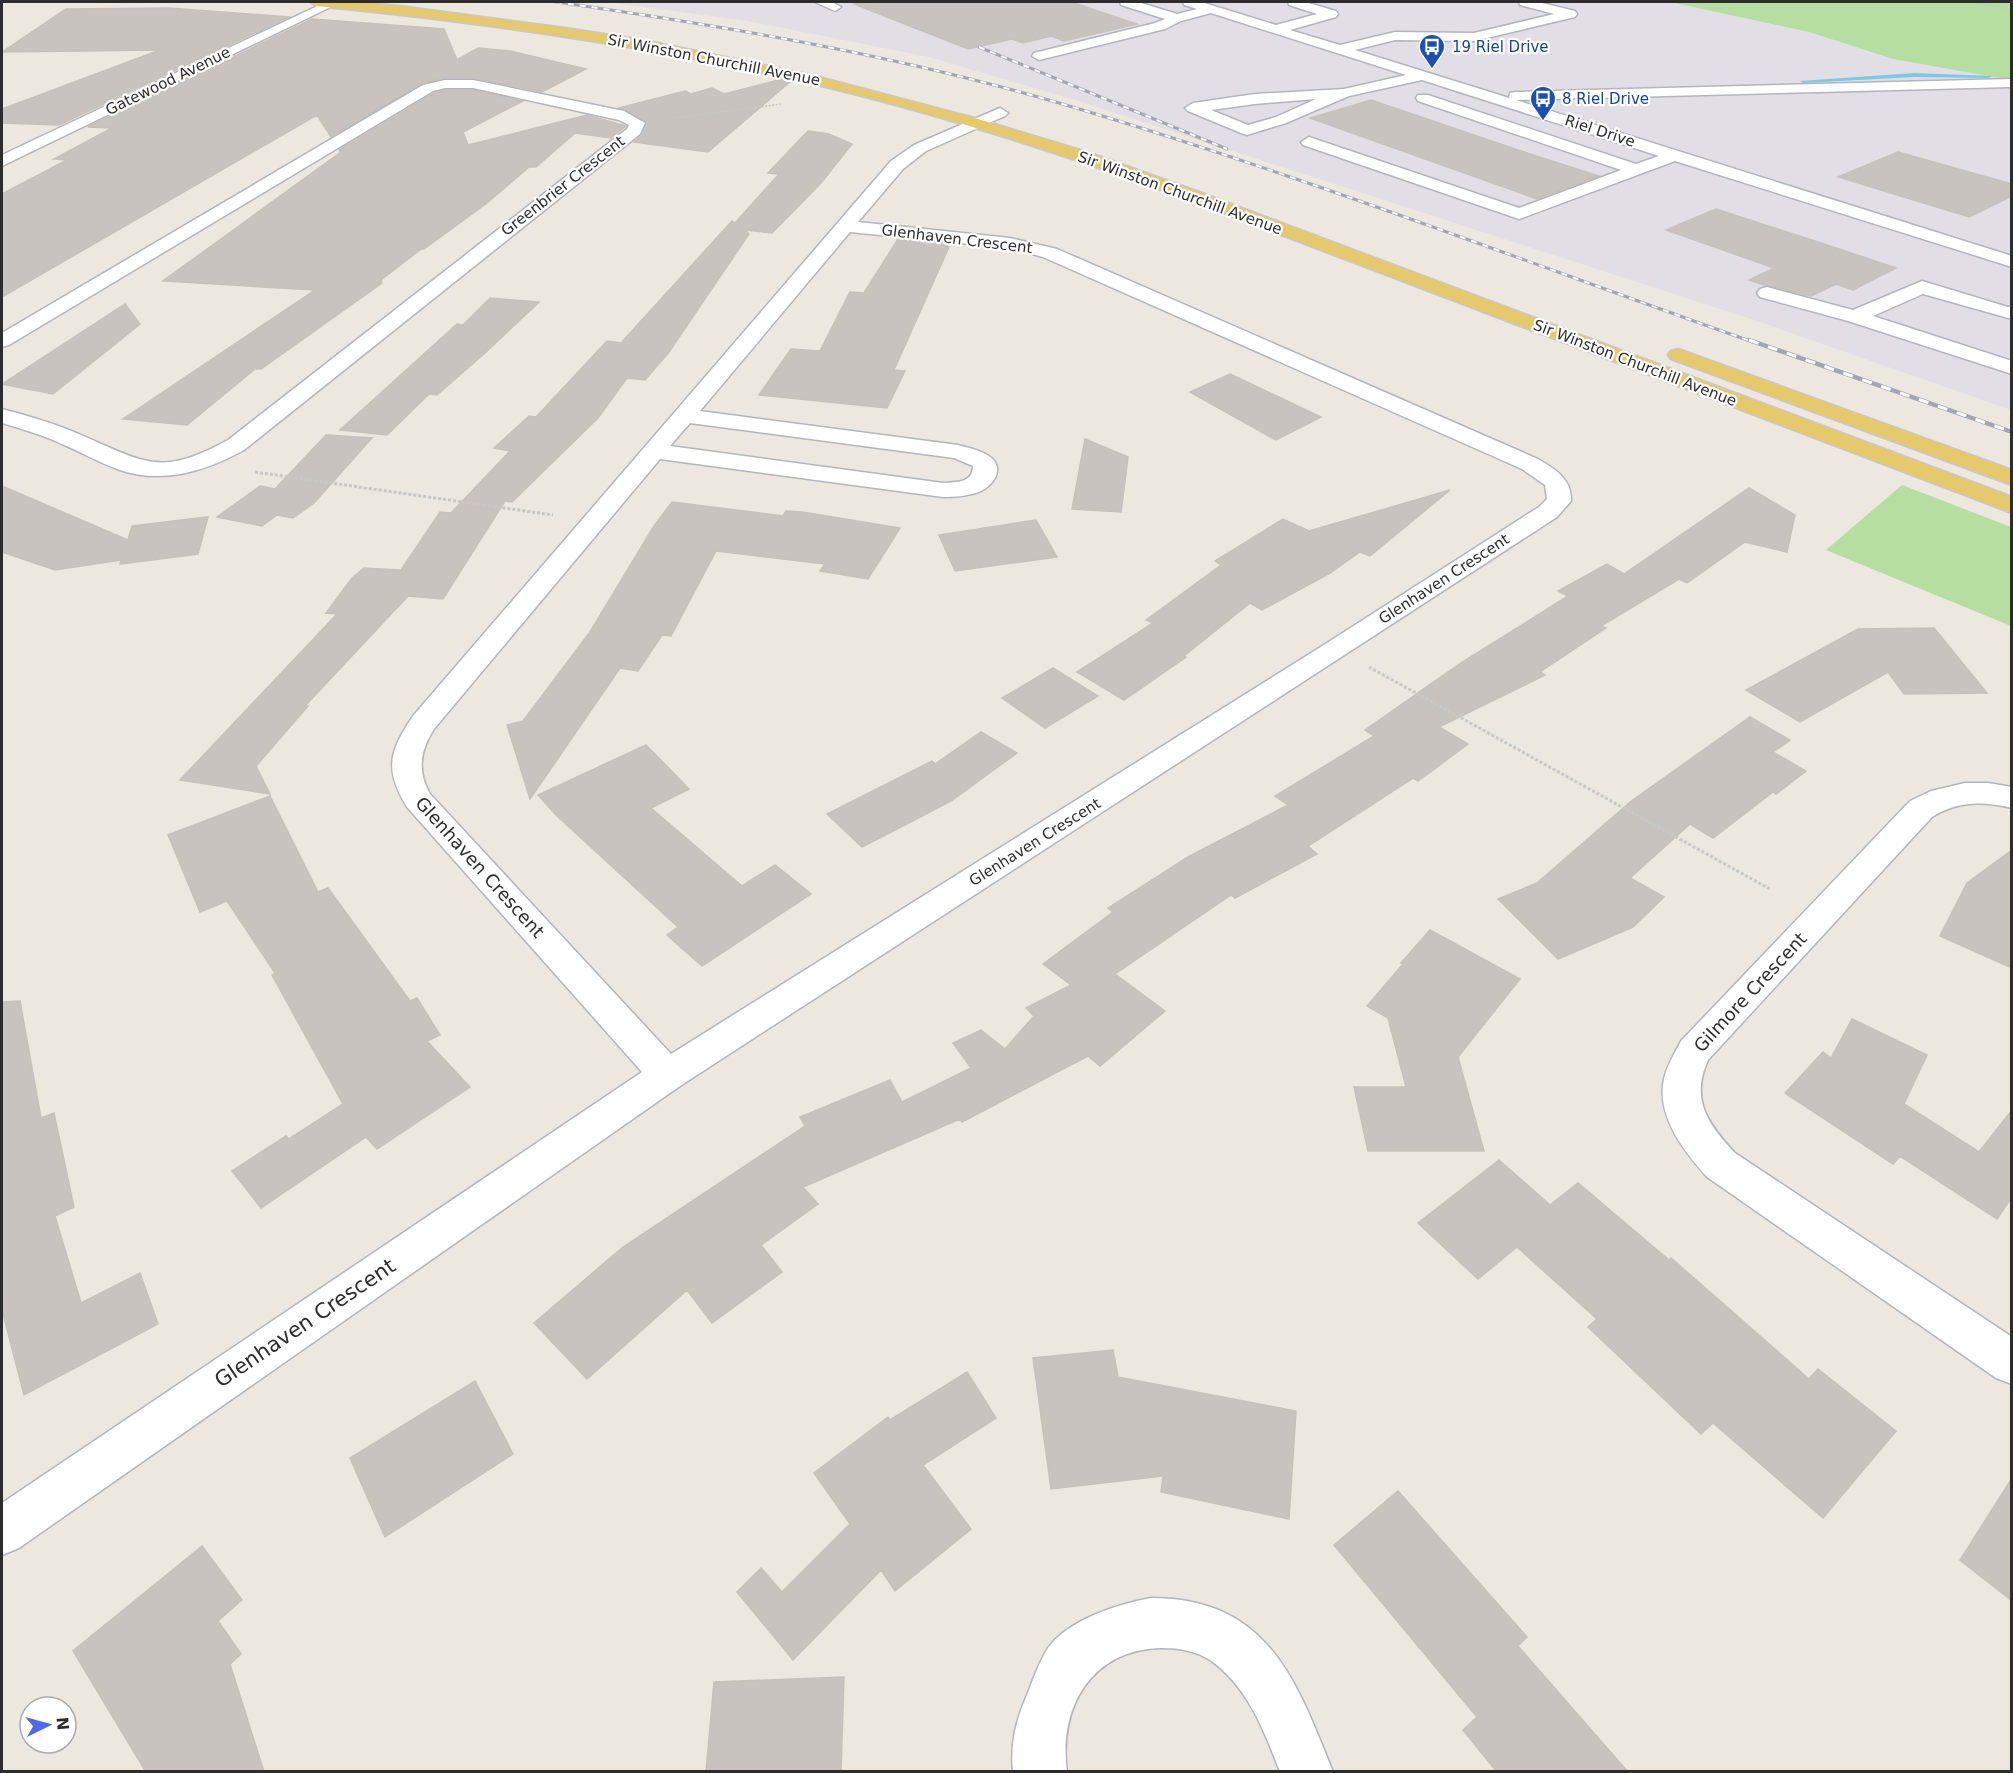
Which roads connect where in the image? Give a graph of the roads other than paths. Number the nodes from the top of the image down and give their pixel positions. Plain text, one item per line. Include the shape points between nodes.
1 (328, 2) edge
2 (425, 2) edge
3 (821, 2) edge
4 (1126, 2) edge
5 (1294, 2) edge
6 (1525, 2) edge
7 (1201, 4) edge
8 (835, 7) dead end
9 (1176, 18) junction
10 (1277, 29) junction
11 (1341, 49) junction
12 (1039, 56) dead end
13 (1424, 75) junction
14 (2011, 83) edge
15 (1381, 85) junction
16 (1344, 93) junction
17 (1496, 98) junction
18 (1000, 113) junction
19 (976, 123) junction
20 (57, 135) junction
21 (18, 136) dead end
22 (1309, 142) dead end
23 (1117, 150) dead end
24 (1676, 155) junction
25 (2, 161) edge
26 (1637, 170) junction
27 (846, 226) junction
28 (2012, 262) edge
29 (1767, 293) dead end
30 (1855, 317) junction
31 (2004, 324) edge
32 (2, 341) edge
33 (1665, 350) dead end
34 (1980, 358) junction
35 (2012, 368) edge
36 (2, 416) edge
37 (685, 416) junction
38 (654, 451) junction
39 (2012, 478) edge
40 (2012, 506) edge
41 (2012, 798) edge
42 (667, 1075) junction
43 (2012, 1363) edge
44 (2, 1531) edge
45 (1040, 1772) edge
46 (1307, 1772) edge

1 - 19 main road, Sir Winston Churchill Avenue via 526,26 708,57 837,85
1 - 20 street, Gatewood Avenue
2 - 18 main road, Sir Winston Churchill Avenue via 568,20 739,49
3 - 8 street
4 - 9 street
5 - 10 street via 1331,14
6 - 11 street via 1570,14 1474,38 1395,36
7 - 9 street
7 - 10 street, Riel Drive
9 - 12 street via 1161,26
10 - 11 street, Riel Drive
11 - 13 street, Riel Drive
13 - 15 street
13 - 17 street, Riel Drive
14 - 17 street
15 - 16 street
15 - 26 street
16 - 16 street via 1255,99 1193,108 1247,130
17 - 24 street, Riel Drive
18 - 19 street, Glenhaven Crescent
18 - 23 main road, Sir Winston Churchill Avenue
19 - 27 street, Glenhaven Crescent via 911,153
19 - 40 main road, Sir Winston Churchill Avenue via 1128,171
20 - 21 street
20 - 25 street, Gatewood Avenue
22 - 26 street via 1519,214
24 - 26 street
24 - 28 street, Riel Drive
27 - 37 street, Glenhaven Crescent
27 - 42 street, Glenhaven Crescent via 1044,250 1530,464 1553,479 1559,487 1559,501 1548,512 1337,649
29 - 30 street
30 - 31 street via 1922,287
30 - 34 street
31 - 34 street
32 - 36 street, Greenbrier Crescent via 428,88 454,84 483,86 624,116 637,123 634,131 224,452 184,466 135,467 62,435
33 - 39 main road, Sir Winston Churchill Avenue
34 - 35 street
37 - 38 street, Glenhaven Crescent
37 - 38 street via 958,452 979,459 987,473 973,486 943,490
38 - 42 street, Glenhaven Crescent via 423,723 407,750 405,773 418,800
41 - 43 street, Gilmore Crescent via 1972,792 1952,794 1921,810 1694,1051 1682,1080 1683,1104 1691,1129 1721,1165
42 - 44 street, Glenhaven Crescent
45 - 46 street via 1038,1744 1067,1665 1093,1641 1123,1628 1156,1622 1190,1626 1226,1642 1258,1670 1283,1712

